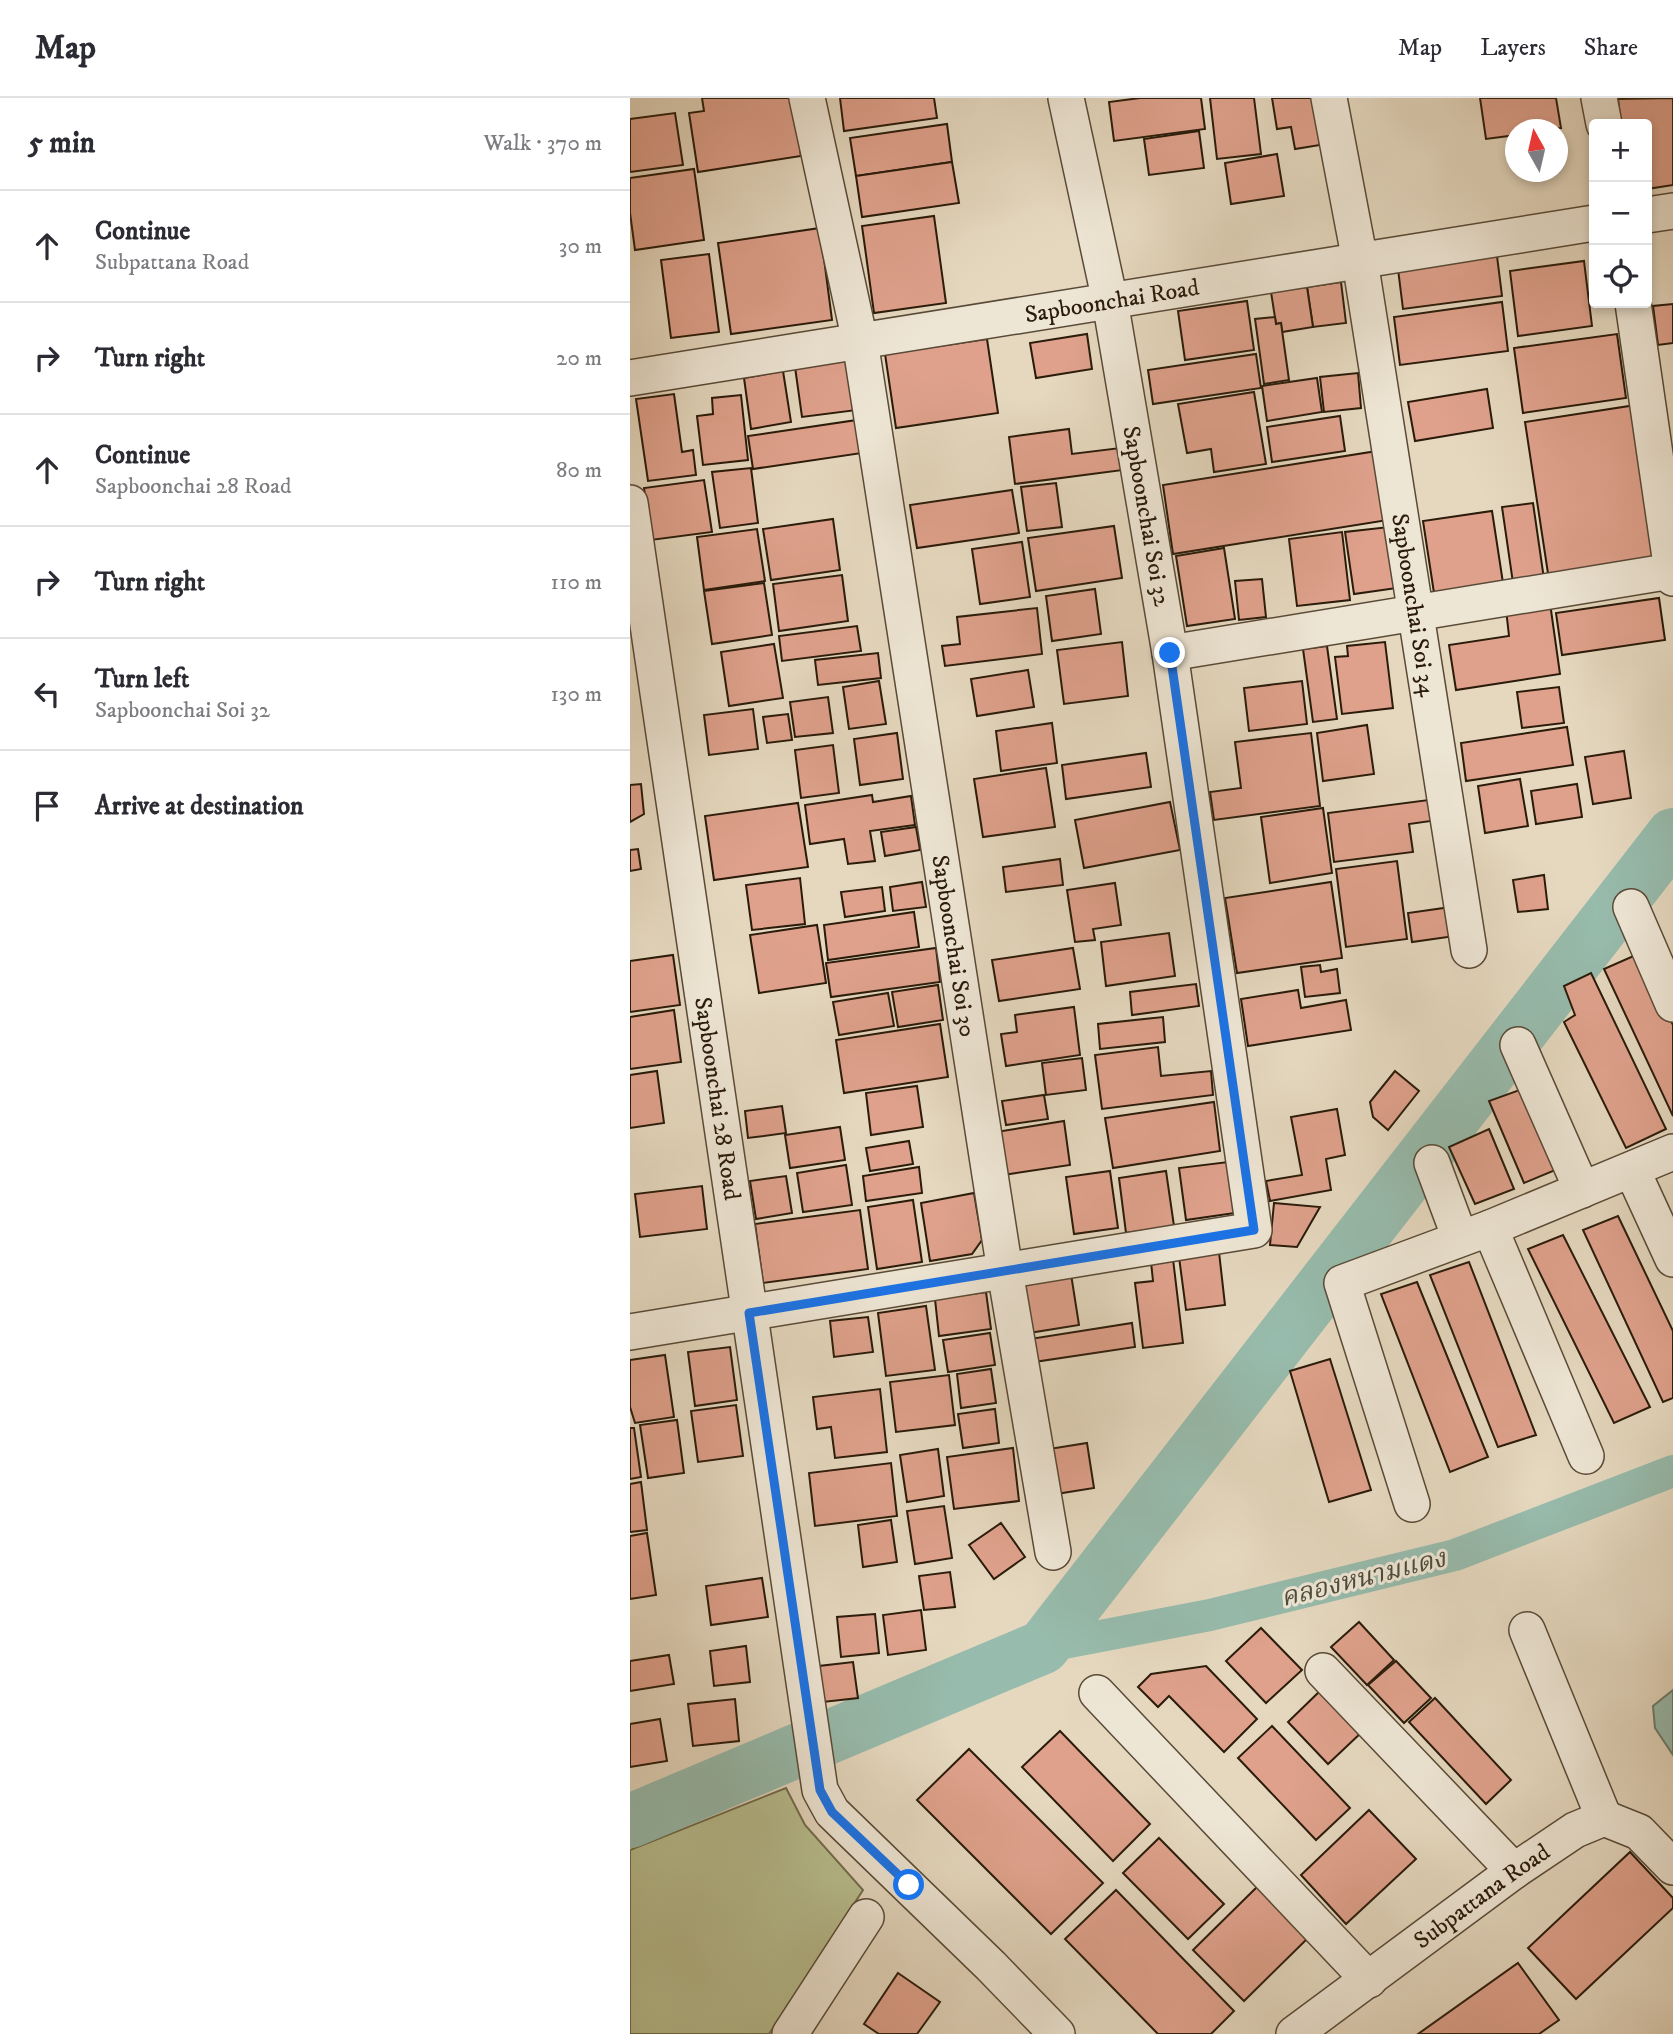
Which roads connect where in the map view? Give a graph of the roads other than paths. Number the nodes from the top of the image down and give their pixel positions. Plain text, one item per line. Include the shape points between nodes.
1 (807, 98) edge
2 (1066, 98) edge
3 (1329, 98) edge
4 (1599, 98) edge
5 (1603, 119) edge
6 (1673, 211) edge
7 (1652, 214) edge
8 (1589, 224) edge
9 (1360, 261) junction
10 (1110, 301) junction
11 (1634, 308) edge
12 (860, 341) junction
13 (630, 378) edge
14 (630, 503) edge
15 (1672, 574) edge
16 (1416, 615) junction
17 (1170, 653) junction
18 (1630, 907) dead end
19 (1469, 950) dead end
20 (1673, 1004) edge
21 (1518, 1045) dead end
22 (1673, 1152) edge
23 (1432, 1163) dead end
24 (1632, 1170) junction
25 (1582, 1190) junction
26 (1475, 1233) junction
27 (1673, 1259) edge
28 (1005, 1271) junction
29 (749, 1313) junction
30 (630, 1332) edge
31 (1586, 1456) dead end
32 (1412, 1504) dead end
33 (1053, 1552) dead end
34 (1527, 1630) dead end
35 (1323, 1671) dead end
36 (1097, 1693) dead end
37 (1604, 1818) junction
38 (1673, 1867) edge
39 (1514, 1871) junction
40 (866, 1917) dead end
41 (1369, 1980) junction
42 (790, 2034) edge
43 (1057, 2034) edge
44 (1294, 2034) edge

1 - 12 street, Sapboonchai Soi 30
2 - 10 street, Sapboonchai Soi 32
3 - 9 street, Sapboonchai Soi 34
4 - 5 street
6 - 7 street
8 - 9 street, Sapboonchai Road
9 - 10 street, Sapboonchai Road
9 - 16 street, Sapboonchai Soi 34
10 - 12 street, Sapboonchai Road
10 - 17 street, Sapboonchai Soi 32
11 - 15 street
12 - 13 street, Sapboonchai Road
12 - 28 street, Sapboonchai Soi 30
14 - 29 street, Sapboonchai 28 Road
15 - 16 street
16 - 17 street
16 - 19 street, Sapboonchai Soi 34
17 - 28 street, Sapboonchai Soi 32 via 1254,1230
18 - 20 street
21 - 25 street
22 - 24 street
23 - 26 street
24 - 25 street
24 - 27 street
25 - 26 street
26 - 31 street
26 - 32 street via 1342,1283
28 - 29 street
28 - 33 street, Sapboonchai Soi 30
29 - 30 street
29 - 43 street, Sapboonchai 28 Road via 820,1790 832,1812
34 - 37 street
35 - 39 street
36 - 41 street
37 - 38 street via 1639,1832
37 - 39 street, Subpattana Road via 1575,1830
39 - 41 street, Subpattana Road
40 - 42 street
41 - 44 street, Subpattana Road

